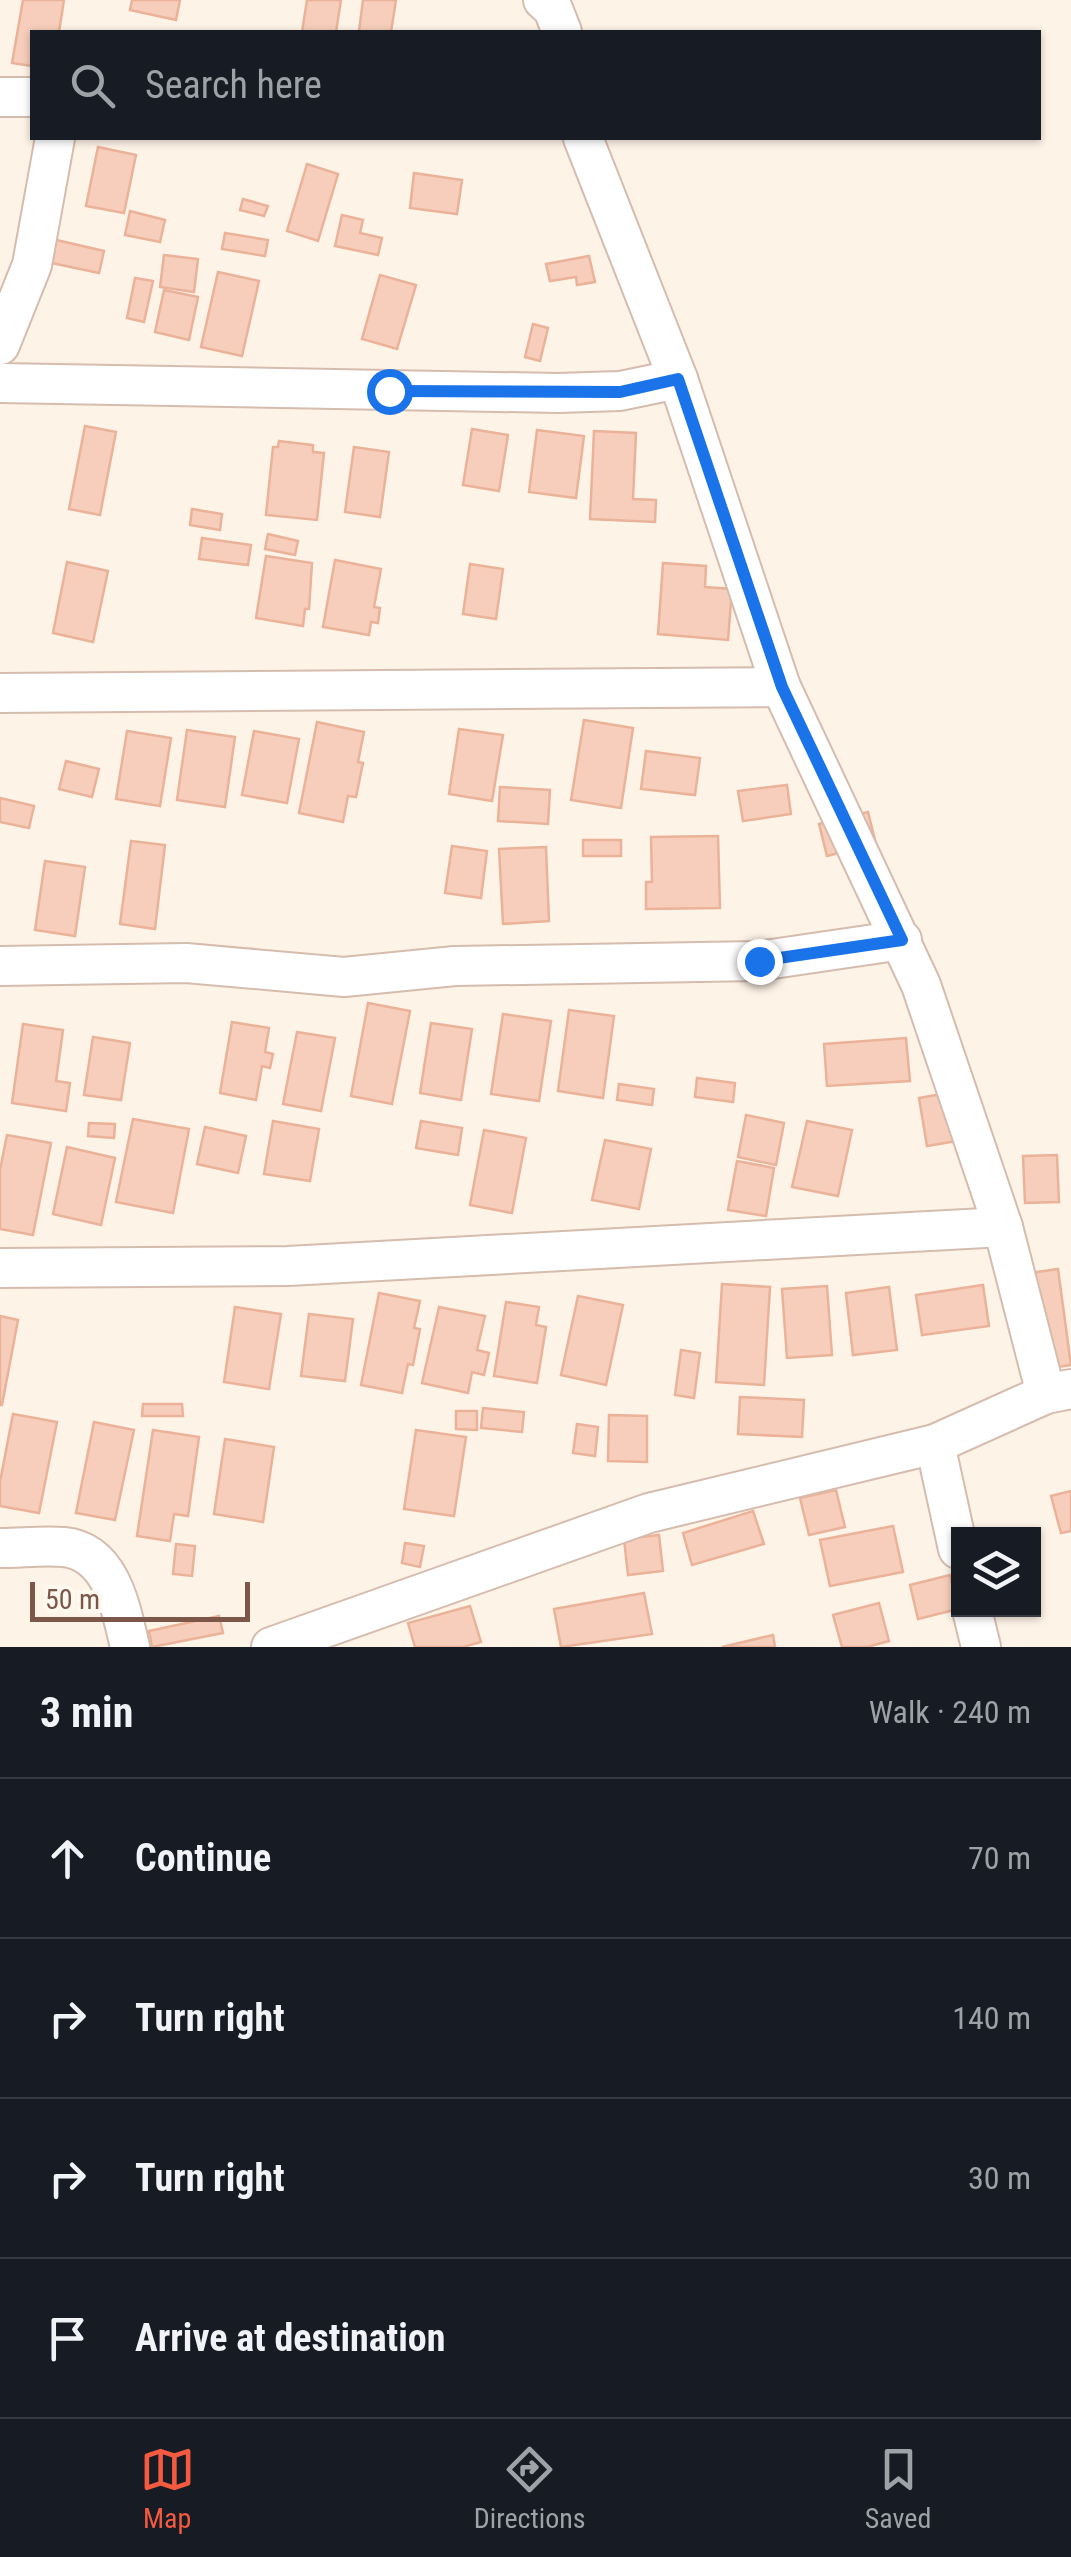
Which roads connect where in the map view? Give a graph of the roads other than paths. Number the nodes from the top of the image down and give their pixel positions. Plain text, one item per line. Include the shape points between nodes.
1 (543, 0) edge
2 (561, 30) edge
3 (0, 97) edge
4 (30, 97) edge
5 (55, 140) edge
6 (584, 140) edge
7 (0, 345) edge
8 (678, 379) junction
9 (0, 383) edge
10 (782, 687) junction
11 (0, 692) edge
12 (902, 940) junction
13 (0, 966) edge
14 (1004, 1227) junction
15 (0, 1268) edge
16 (1058, 1391) edge
17 (935, 1444) junction
18 (953, 1527) edge
19 (0, 1548) edge
20 (974, 1617) edge
21 (130, 1647) edge
22 (271, 1647) edge
23 (980, 1647) edge

1 - 2 street
3 - 4 street
5 - 7 street via 32,264
6 - 8 street
8 - 9 street via 620,392 558,393
8 - 10 street
10 - 11 street
10 - 12 street
12 - 13 street via 759,961 454,966 344,977 186,963
12 - 14 street
14 - 15 street via 288,1266
14 - 16 street
16 - 17 street
17 - 18 street
17 - 22 street via 649,1513
19 - 21 street via 86,1553 117,1592
20 - 23 street

